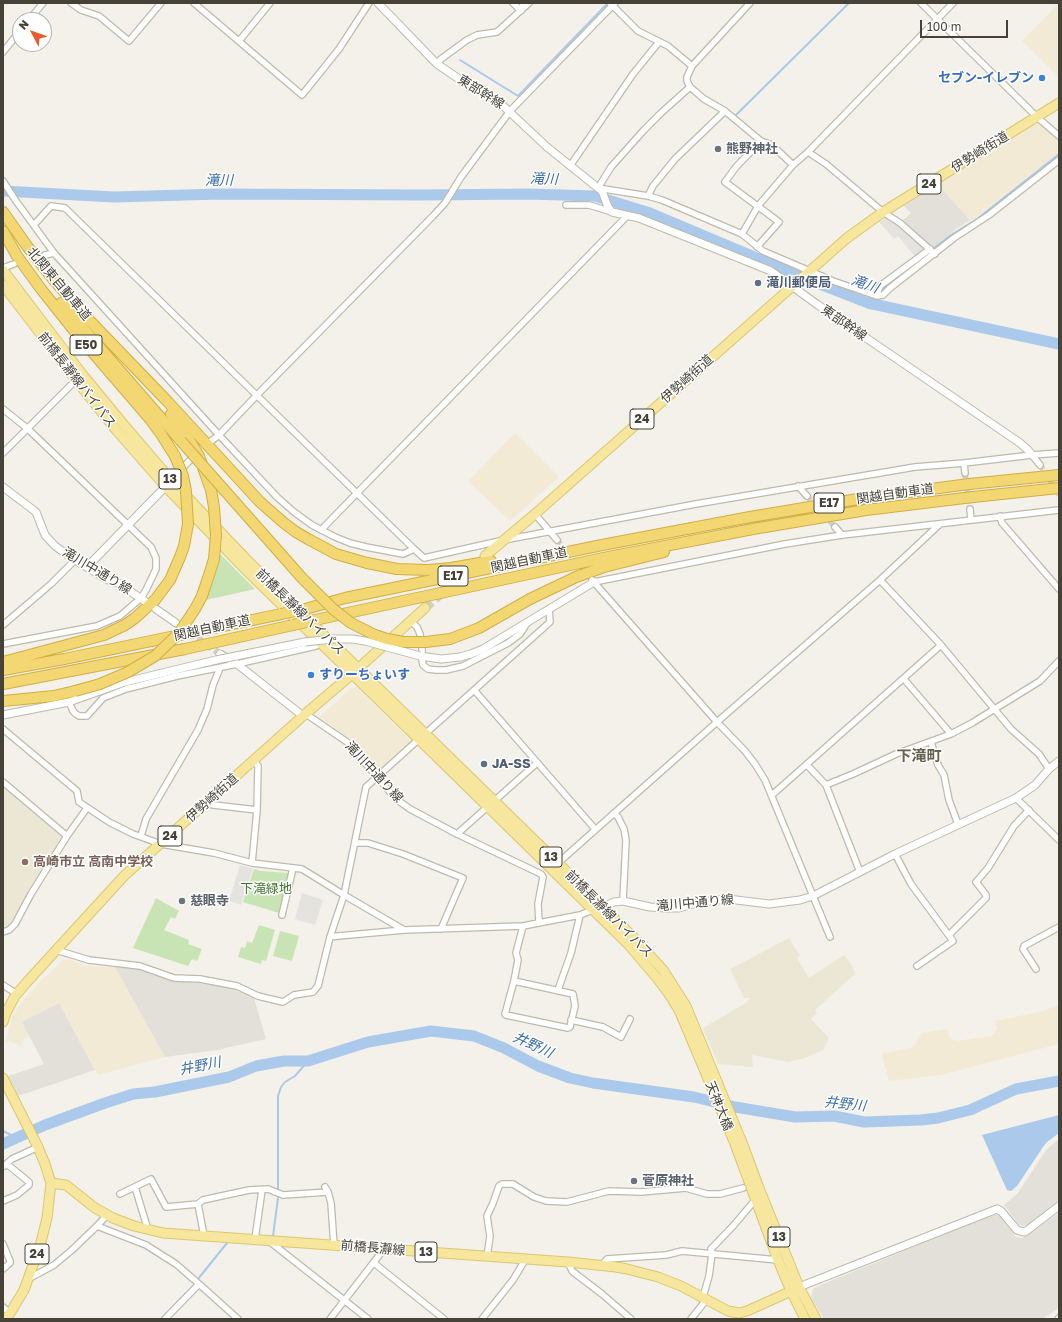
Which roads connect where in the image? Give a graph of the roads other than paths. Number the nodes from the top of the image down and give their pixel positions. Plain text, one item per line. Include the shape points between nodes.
1 (43, 3) edge
2 (71, 3) edge
3 (161, 3) edge
4 (194, 3) edge
5 (270, 3) edge
6 (369, 3) edge
7 (379, 3) edge
8 (513, 3) edge
9 (523, 3) edge
10 (529, 3) edge
11 (750, 3) edge
12 (921, 3) edge
13 (953, 3) edge
14 (613, 4) edge
15 (521, 11) junction
16 (36, 12) edge
17 (937, 19) junction
18 (12, 41) edge
19 (239, 41) junction
20 (659, 42) junction
21 (3, 52) edge
22 (437, 64) junction
23 (692, 66) junction
24 (690, 87) junction
25 (1059, 103) edge
26 (510, 111) junction
27 (725, 111) junction
28 (1037, 117) junction
29 (1059, 136) edge
30 (761, 141) junction
31 (808, 152) junction
32 (1059, 160) edge
33 (793, 165) junction
34 (570, 166) junction
35 (3, 181) edge
36 (598, 188) junction
37 (648, 196) junction
38 (566, 205) dead end
39 (758, 206) junction
40 (610, 210) junction
41 (3, 212) edge
42 (883, 212) junction
43 (628, 215) junction
44 (34, 225) junction
45 (3, 231) edge
46 (742, 234) junction
47 (757, 247) junction
48 (930, 249) junction
49 (54, 253) junction
50 (935, 254) junction
51 (45, 255) dead end
52 (14, 264) dead end
53 (3, 269) edge
54 (807, 272) junction
55 (795, 283) junction
56 (3, 285) edge
57 (876, 296) junction
58 (136, 370) junction
59 (76, 380) junction
60 (257, 395) junction
61 (3, 409) edge
62 (28, 429) junction
63 (219, 435) junction
64 (210, 442) dead end
65 (3, 453) edge
66 (1059, 453) edge
67 (195, 455) dead end
68 (1032, 455) junction
69 (964, 463) junction
70 (1040, 465) tunnel mouth
71 (965, 473) tunnel mouth
72 (1059, 475) edge
73 (169, 483) junction
74 (798, 486) junction
75 (3, 487) edge
76 (1059, 488) edge
77 (356, 493) junction
78 (807, 496) tunnel mouth
79 (970, 509) tunnel mouth
80 (1059, 510) edge
81 (534, 514) junction
82 (1000, 516) junction
83 (970, 520) junction
84 (940, 524) junction
85 (128, 525) junction
86 (835, 527) tunnel mouth
87 (753, 529) junction
88 (321, 530) junction
89 (550, 532) junction
90 (842, 535) junction
91 (504, 540) junction
92 (557, 540) tunnel mouth
93 (602, 545) junction
94 (414, 549) junction
95 (485, 556) dead end
96 (75, 560) junction
97 (87, 567) junction
98 (880, 580) junction
99 (593, 581) junction
100 (1059, 589) edge
101 (144, 600) junction
102 (425, 608) tunnel mouth
103 (156, 609) dead end
104 (549, 609) junction
105 (411, 621) junction
106 (176, 622) dead end
107 (527, 623) junction
108 (3, 625) edge
109 (3, 644) edge
110 (941, 645) junction
111 (316, 646) dead end
112 (422, 650) junction
113 (218, 657) junction
114 (1059, 661) edge
115 (3, 662) edge
116 (237, 664) junction
117 (220, 668) junction
118 (3, 670) edge
119 (355, 672) junction
120 (904, 679) junction
121 (3, 684) edge
122 (475, 691) junction
123 (3, 701) edge
124 (69, 702) junction
125 (995, 709) junction
126 (3, 714) edge
127 (304, 715) junction
128 (717, 722) junction
129 (3, 730) edge
130 (951, 734) junction
131 (422, 737) junction
132 (931, 742) junction
133 (254, 761) junction
134 (1059, 761) edge
135 (537, 763) junction
136 (807, 765) junction
137 (1049, 769) junction
138 (378, 777) junction
139 (3, 782) edge
140 (826, 785) junction
141 (772, 795) junction
142 (1016, 798) junction
143 (204, 804) junction
144 (491, 804) junction
145 (87, 808) junction
146 (257, 810) junction
147 (1029, 810) junction
148 (614, 813) junction
149 (958, 824) junction
150 (596, 829) junction
151 (457, 834) junction
152 (67, 836) junction
153 (141, 836) junction
154 (1059, 840) edge
155 (355, 843) junction
156 (161, 844) junction
157 (895, 854) junction
158 (252, 863) junction
159 (558, 863) junction
160 (294, 868) junction
161 (860, 872) junction
162 (344, 895) junction
163 (813, 896) junction
164 (623, 901) junction
165 (603, 907) junction
166 (593, 910) junction
167 (282, 915) dead end
168 (580, 915) junction
169 (539, 922) junction
170 (523, 926) junction
171 (1059, 927) edge
172 (441, 929) junction
173 (404, 930) junction
174 (3, 932) edge
175 (948, 935) junction
176 (830, 936) dead end
177 (330, 938) junction
178 (56, 950) junction
179 (917, 966) dead end
180 (1036, 968) dead end
181 (514, 981) junction
182 (3, 985) edge
183 (558, 990) junction
184 (17, 994) junction
185 (630, 1019) dead end
186 (572, 1020) junction
187 (3, 1022) edge
188 (708, 1069) junction
189 (3, 1078) edge
190 (739, 1144) junction
191 (37, 1145) junction
192 (4, 1166) edge
193 (51, 1184) junction
194 (135, 1187) junction
195 (743, 1188) dead end
196 (262, 1190) junction
197 (120, 1194) dead end
198 (755, 1200) junction
199 (3, 1201) edge
200 (198, 1204) junction
201 (1059, 1206) edge
202 (108, 1215) junction
203 (97, 1226) junction
204 (148, 1230) junction
205 (204, 1236) junction
206 (255, 1239) junction
207 (268, 1241) junction
208 (3, 1244) edge
209 (334, 1245) junction
210 (384, 1249) junction
211 (712, 1254) junction
212 (487, 1257) junction
213 (525, 1260) junction
214 (778, 1260) junction
215 (374, 1262) junction
216 (568, 1262) junction
217 (601, 1266) junction
218 (3, 1269) edge
219 (28, 1280) junction
220 (199, 1284) junction
221 (799, 1287) junction
222 (791, 1292) junction
223 (705, 1298) junction
224 (344, 1301) junction
225 (3, 1307) edge
226 (748, 1315) edge
227 (8, 1316) edge
228 (165, 1319) edge
229 (238, 1319) edge
230 (330, 1319) edge
231 (368, 1319) edge
232 (444, 1319) edge
233 (482, 1319) edge
234 (631, 1319) edge
235 (691, 1319) edge
236 (805, 1319) edge
237 (816, 1319) edge

1 - 16 street
2 - 3 street via 81,10 99,16 129,41
4 - 19 street
5 - 19 street
6 - 19 street via 339,50 302,95
7 - 22 street, 東部幹線
8 - 15 street
9 - 15 street
10 - 15 street
11 - 23 street
12 - 17 street
13 - 17 street
14 - 20 street via 638,31
14 - 26 street
15 - 22 street via 497,32 467,40
17 - 28 street
17 - 31 street
18 - 21 street
20 - 23 street via 668,46
20 - 34 street via 629,80
22 - 26 street, 東部幹線
23 - 24 street via 687,77
24 - 27 street
24 - 36 street via 644,130 611,167
25 - 28 main road, 伊勢崎街道 / 24
26 - 34 street, 東部幹線
26 - 60 street via 461,177 446,202
27 - 30 street
27 - 37 street via 675,159
28 - 29 street
28 - 42 main road, 伊勢崎街道 / 24
30 - 33 street via 772,145
30 - 39 street via 736,166 726,182
31 - 33 street
31 - 42 street
32 - 50 street via 989,216 954,238
33 - 39 street
34 - 36 street, 東部幹線
35 - 44 street
36 - 37 street
36 - 40 street, 東部幹線
37 - 46 street
38 - 40 street via 589,205
39 - 46 street
39 - 47 street via 779,222
40 - 43 street, 東部幹線
41 - 58 highway, 北関東自動車道 / E50 via 53,278
42 - 48 street
42 - 54 main road, 伊勢崎街道 / 24
43 - 55 street, 東部幹線 via 762,267
43 - 77 street
44 - 49 street
44 - 60 street via 51,206 64,208
45 - 112 highway, E50, bridge via 82,328 302,578 351,623 375,635
45 - 115 highway, E50, bridge via 41,289 165,439 183,476 188,524 184,546 170,580 155,600 135,618 104,635
46 - 47 street
47 - 54 street
48 - 50 street
48 - 57 street via 880,286
49 - 51 street
49 - 63 street
50 - 57 street via 883,295
52 - 53 street
53 - 73 main road, 前橋長瀞線バイパス / 13
54 - 55 main road, 24
54 - 57 street
55 - 68 street, 東部幹線 via 1020,443
55 - 81 main road, 伊勢崎街道 / 24
56 - 59 main road, 前橋長瀞線バイパス / 13
58 - 93 highway via 272,513 308,540 336,554 397,569 429,570 475,564 564,546
58 - 123 highway, bridge via 165,404 187,436 207,477 214,507 216,536 214,559 202,596 179,633 142,665 115,679 75,691 54,696
59 - 62 street
59 - 73 main road, 前橋長瀞線バイパス / 13 via 117,431
60 - 63 street
60 - 77 street
61 - 62 street
62 - 65 street
62 - 85 street
63 - 64 street
63 - 88 street via 277,497
66 - 68 street
67 - 73 street
68 - 69 street
68 - 70 street, 東部幹線
69 - 71 street
69 - 74 street via 914,467
72 - 93 highway, 関越自動車道 / E17 via 864,498
73 - 85 street
73 - 119 main road, 前橋長瀞線バイパス / 13
74 - 78 street
74 - 89 street
75 - 96 street, 滝川中通り線 via 36,512 49,541
76 - 87 highway, 関越自動車道 / E17 via 866,510
77 - 88 street
77 - 94 street
79 - 83 street
80 - 82 street
81 - 89 street
81 - 91 main road, 伊勢崎街道 / 24
82 - 83 street
82 - 100 street via 1002,523
83 - 84 street
84 - 90 street
84 - 98 street
85 - 97 street
85 - 101 street via 152,547 156,558 156,569
86 - 90 street
87 - 112 highway via 604,567 576,577 480,628
87 - 121 highway, 関越自動車道 / E17, bridge via 595,559 178,650
88 - 94 street via 366,548 403,554
89 - 91 street
89 - 92 street
90 - 99 street
91 - 94 street via 424,558
91 - 95 main road, 伊勢崎街道 / 24
93 - 118 highway, 関越自動車道 / E17, bridge via 71,658
96 - 97 street, 滝川中通り線
96 - 108 street
97 - 101 street, 滝川中通り線
98 - 110 street
98 - 128 street
99 - 104 street
99 - 128 street
101 - 109 street via 120,616 97,626
102 - 105 main road, 伊勢崎街道 / 24
103 - 106 street
104 - 107 street
104 - 122 street via 550,622
105 - 112 street via 420,634
105 - 119 main road, 伊勢崎街道 / 24
107 - 112 street via 483,649 460,657 441,659
107 - 112 street via 520,634 508,643 463,666 446,670 428,669 423,665
110 - 120 street
110 - 125 street
111 - 116 street
112 - 113 street, bridge via 352,639 332,639
113 - 116 street, 滝川中通り線
113 - 124 street via 125,682
114 - 125 street via 1040,681
116 - 117 street
116 - 127 street, 滝川中通り線
117 - 124 street via 121,690 103,698 87,716 76,714
117 - 153 street via 198,730 146,819
119 - 127 main road, 伊勢崎街道 / 24
119 - 131 main road, 前橋長瀞線バイパス / 13
120 - 130 street
120 - 136 street
122 - 131 street
122 - 135 street
124 - 126 street
125 - 130 street
125 - 137 street via 1011,729 1039,754
127 - 133 main road, 伊勢崎街道 / 24
127 - 138 street, 滝川中通り線 via 347,742
128 - 141 street via 756,764
128 - 148 street
129 - 145 street via 77,791 80,802
130 - 132 street
131 - 138 street
131 - 144 main road, 前橋長瀞線バイパス / 13
132 - 140 street via 896,754
132 - 149 street via 944,775 949,800
133 - 143 main road, 伊勢崎街道 / 24
133 - 146 street via 258,766
134 - 137 street, 滝川中通り線
135 - 144 street
135 - 150 street
136 - 140 street
136 - 141 street
137 - 142 street, 滝川中通り線 via 1034,785
138 - 151 street, 滝川中通り線 via 396,799
138 - 155 street via 366,787
139 - 152 street
140 - 161 street
141 - 163 street
142 - 147 street
142 - 149 street, 滝川中通り線
143 - 146 street
143 - 156 main road, 伊勢崎街道 / 24
144 - 151 street
144 - 159 main road, 前橋長瀞線バイパス / 13
144 - 166 main road, 前橋長瀞線バイパス / 13
145 - 152 street
145 - 153 street via 108,822
146 - 158 street
147 - 154 street
147 - 175 street via 1014,826 988,868 976,882 986,898
148 - 150 street
148 - 164 street via 624,829 626,840
149 - 157 street, 滝川中通り線
150 - 159 street
151 - 169 street, 滝川中通り線 via 541,874 543,877 538,904
152 - 174 street via 15,924
153 - 156 street
155 - 162 street
155 - 172 street via 368,843 403,854 464,878
156 - 158 street via 214,853
156 - 178 main road, 伊勢崎街道 / 24 via 124,876
157 - 161 street, 滝川中通り線
157 - 175 street via 911,884
158 - 160 street
159 - 165 main road, 前橋長瀞線バイパス / 13
160 - 162 street via 302,869
160 - 167 street
161 - 163 street, 滝川中通り線
162 - 173 street
162 - 177 street
163 - 164 street, 滝川中通り線 via 769,904 728,899 679,908 650,907
163 - 176 street
164 - 165 street, 滝川中通り線
165 - 166 street, 滝川中通り線
165 - 188 main road, 前橋長瀞線バイパス / 13 via 663,970 686,1006
166 - 168 street, 滝川中通り線
166 - 188 main road, 前橋長瀞線バイパス / 13 via 644,962 669,994
168 - 169 street, 滝川中通り線
168 - 183 street via 571,953
169 - 170 street
170 - 172 street
170 - 181 street via 516,953 518,960
171 - 180 street via 1024,946 1023,949
172 - 173 street
173 - 177 street
175 - 179 street via 953,941
177 - 178 street via 318,986 313,992 294,995 283,1002 258,996 237,986 200,979 174,978 140,966 89,960
178 - 184 main road, 伊勢崎街道 / 24
181 - 183 street
181 - 186 street via 506,1015 568,1028
182 - 184 street
183 - 186 street via 573,994 575,1006
184 - 187 main road, 伊勢崎街道 / 24
185 - 186 street via 621,1037 602,1027
188 - 190 main road, 天神大橋 / 13
189 - 191 main road
190 - 198 main road, 13
190 - 221 main road, 13
191 - 192 street
191 - 193 main road
192 - 199 street via 8,1166 29,1182 29,1185 17,1195
193 - 202 main road, 前橋長瀞線 / 13 via 66,1185 94,1208
193 - 219 main road, 24 via 44,1232
194 - 197 street
194 - 200 street via 151,1179 166,1207
194 - 204 street
195 - 212 street via 720,1194 707,1194 686,1188 641,1192 609,1191 567,1202 546,1201 513,1184 502,1184 487,1216 490,1236
196 - 200 street via 228,1194 203,1200
196 - 206 street
196 - 209 street via 327,1190 332,1210
198 - 211 street via 711,1249
198 - 214 main road, 13
200 - 205 street
201 - 221 street via 1025,1232 1017,1230 997,1209
202 - 203 street
202 - 204 main road, 前橋長瀞線 / 13
203 - 219 street via 54,1265
203 - 220 street via 146,1245 176,1264
204 - 205 main road, 前橋長瀞線 / 13
205 - 206 main road, 前橋長瀞線 / 13
206 - 207 main road, 前橋長瀞線 / 13
207 - 209 main road, 前橋長瀞線 / 13
207 - 224 street
208 - 218 street via 10,1263
209 - 210 main road, 前橋長瀞線 / 13
210 - 212 main road, 前橋長瀞線 / 13
210 - 215 street
211 - 214 street
211 - 217 street via 682,1251 666,1255 607,1259
211 - 223 street
212 - 213 main road, 前橋長瀞線 / 13
213 - 216 main road, 前橋長瀞線 / 13
213 - 233 street via 513,1280
214 - 222 main road, 13
215 - 224 street
215 - 232 street
216 - 217 main road, 前橋長瀞線 / 13
216 - 234 street via 572,1270
217 - 223 main road, 前橋長瀞線 / 13 via 627,1268 658,1277
219 - 227 main road, 24
220 - 228 street
220 - 229 street
221 - 222 main road, 前橋長瀞線 / 13
221 - 237 main road, 13
222 - 226 main road, 前橋長瀞線 / 13
222 - 236 main road, 13
223 - 226 main road, 前橋長瀞線 / 13 via 728,1311
223 - 235 street
224 - 230 street
224 - 231 street
225 - 227 street

